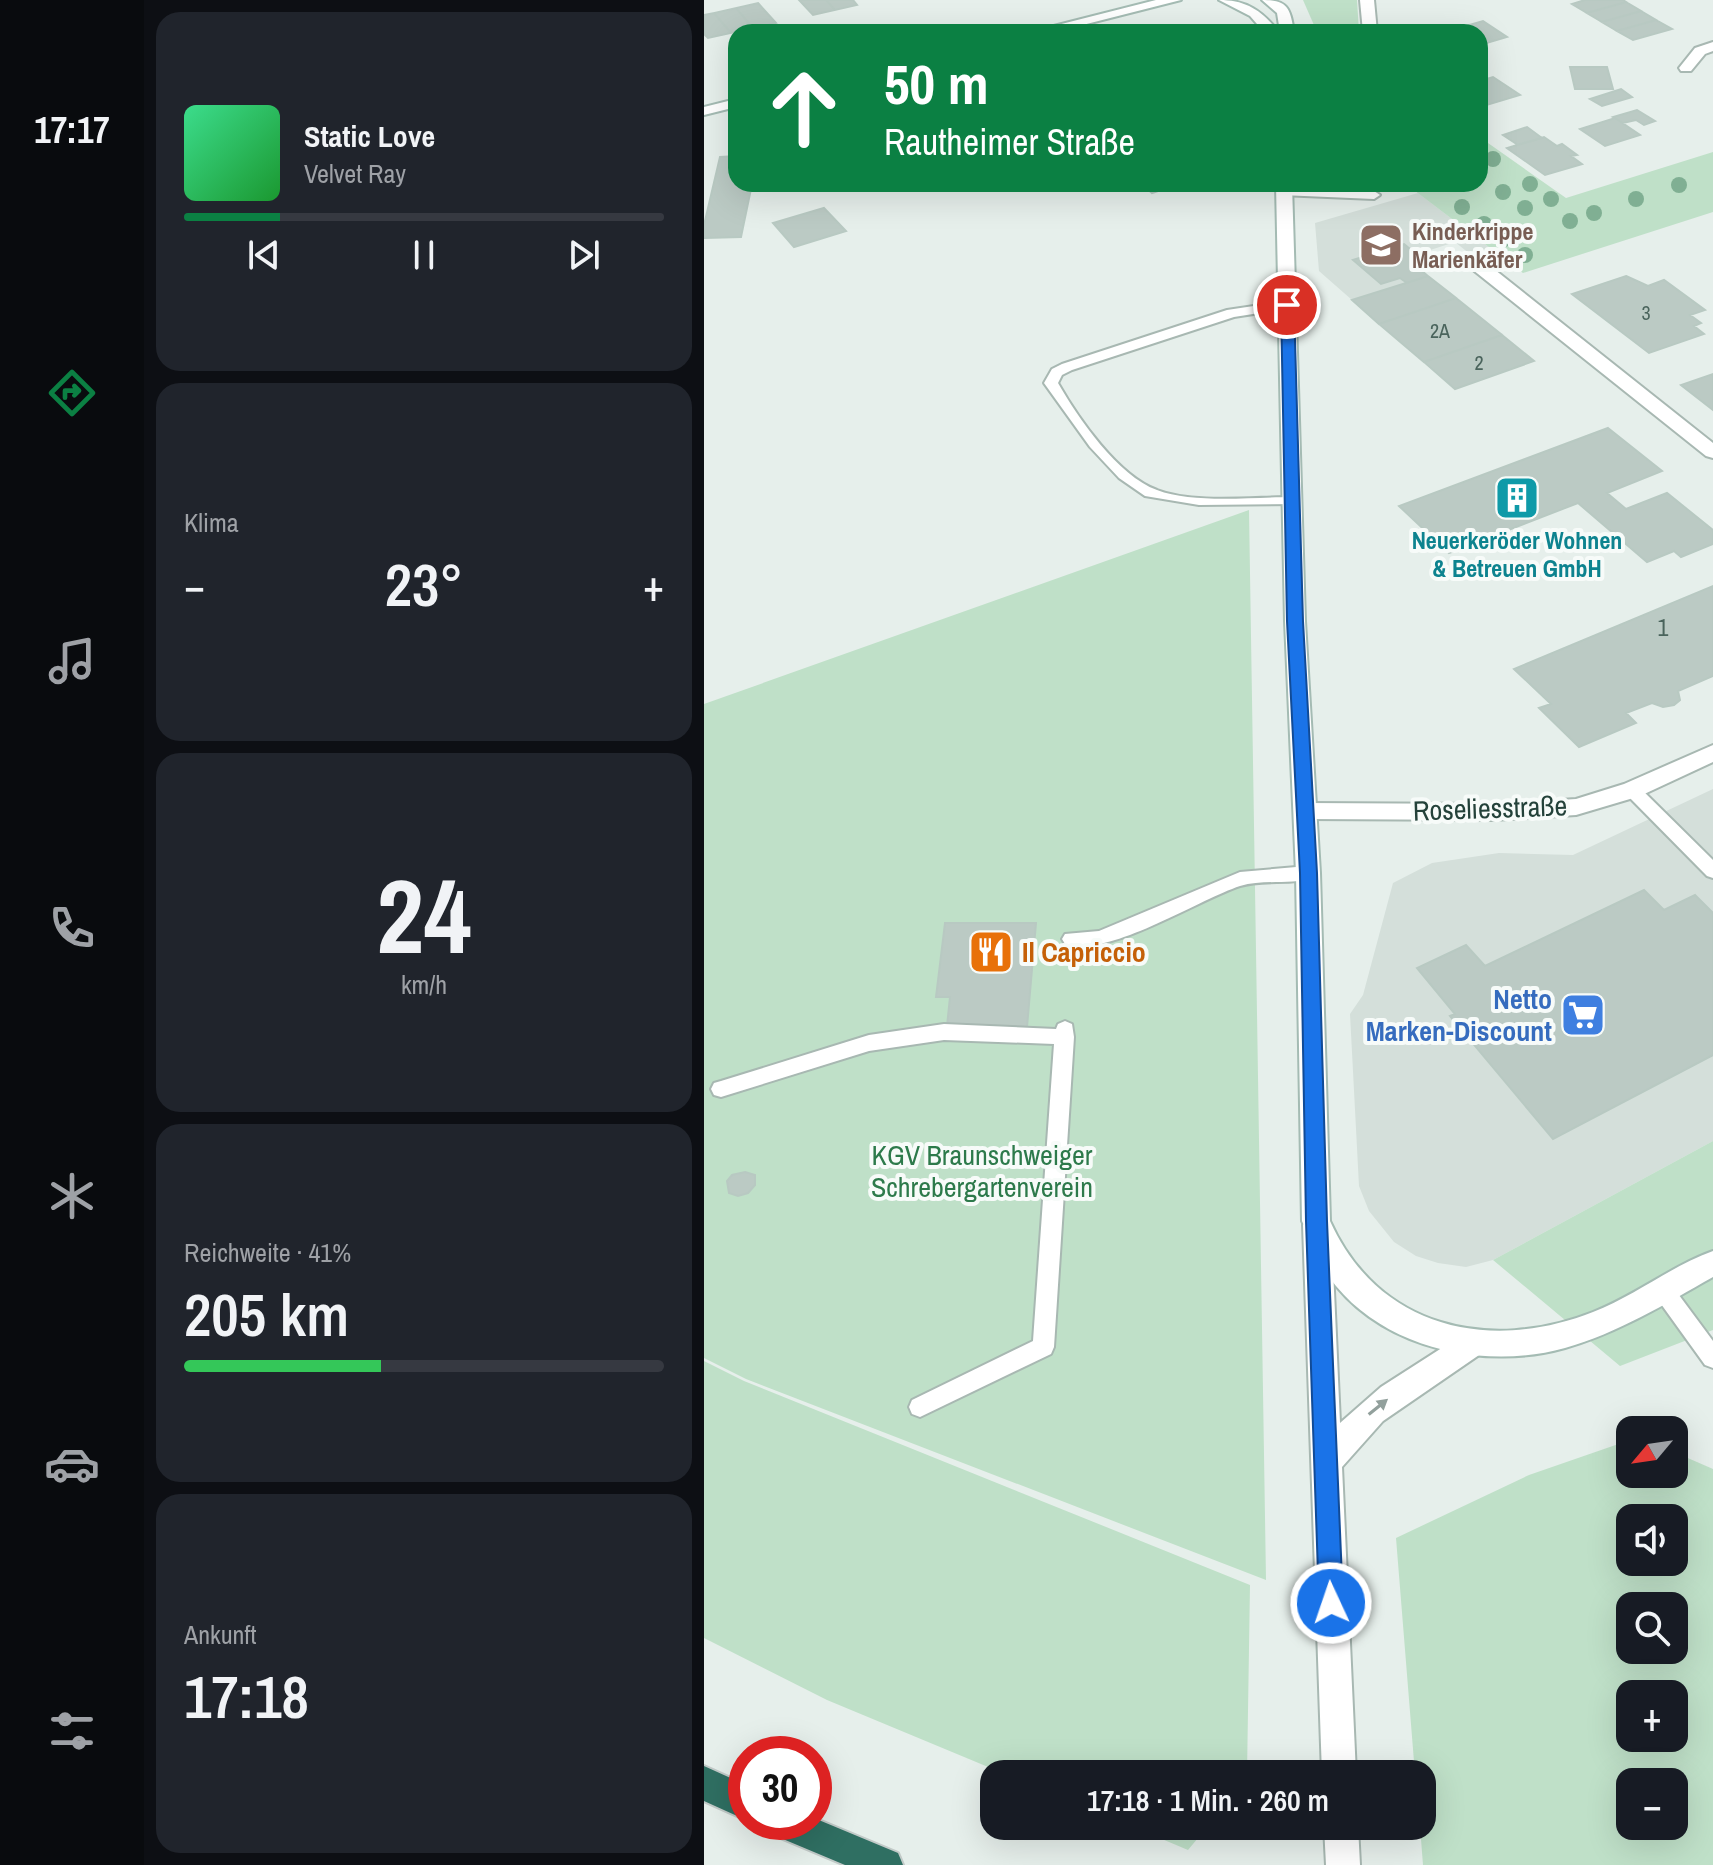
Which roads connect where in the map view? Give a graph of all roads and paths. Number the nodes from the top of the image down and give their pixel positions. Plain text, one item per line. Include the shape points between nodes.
1 (1174, 0) edge
2 (1226, 0) edge
3 (1269, 0) edge
4 (1367, 0) edge
5 (1071, 24) edge
6 (1265, 24) edge
7 (1286, 24) edge
8 (1369, 24) edge
9 (1713, 46) edge
10 (1686, 68) dead end
11 (728, 105) edge
12 (704, 111) edge
13 (1285, 192) edge
14 (1336, 192) edge
15 (1374, 195) dead end
16 (1474, 262) dead end
17 (1287, 305) junction
18 (1713, 452) edge
19 (1292, 501) junction
20 (1713, 753) edge
21 (1632, 790) junction
22 (1306, 811) junction
23 (1713, 871) edge
24 (1308, 873) junction
25 (1071, 939) dead end
26 (721, 1089) dead end
27 (1316, 1221) junction
28 (1713, 1263) edge
29 (1663, 1290) junction
30 (1472, 1344) junction
31 (1713, 1358) edge
32 (920, 1407) dead end
33 (1326, 1464) junction
34 (1338, 1760) edge
35 (704, 1783) edge
36 (728, 1794) edge
37 (826, 1840) edge
38 (886, 1865) edge

1 - 5 main road
2 - 6 main road via 1255,13
3 - 7 main road via 1284,12
4 - 8 main road
9 - 10 main road via 1700,51
11 - 12 main road
13 - 17 main road
14 - 15 lane
16 - 18 main road
17 - 19 main road
17 - 19 lane via 1232,313 1067,367 1051,383 1060,401 1123,475 1152,494
19 - 22 main road
20 - 21 main road, Roseliesstraße
21 - 22 main road, Roseliesstraße via 1546,811
21 - 23 lane
22 - 24 main road
24 - 25 lane via 1240,879 1101,938
24 - 27 main road
26 - 32 lane via 869,1043 944,1032 1065,1033 1043,1347
27 - 30 main road via 1348,1279 1371,1300 1410,1326
27 - 33 main road
28 - 29 main road
29 - 30 main road via 1595,1325 1555,1337
29 - 31 lane
33 -> 30 main road via 1340,1441 1379,1404
33 - 34 main road
35 - 36 highway
37 - 38 highway

